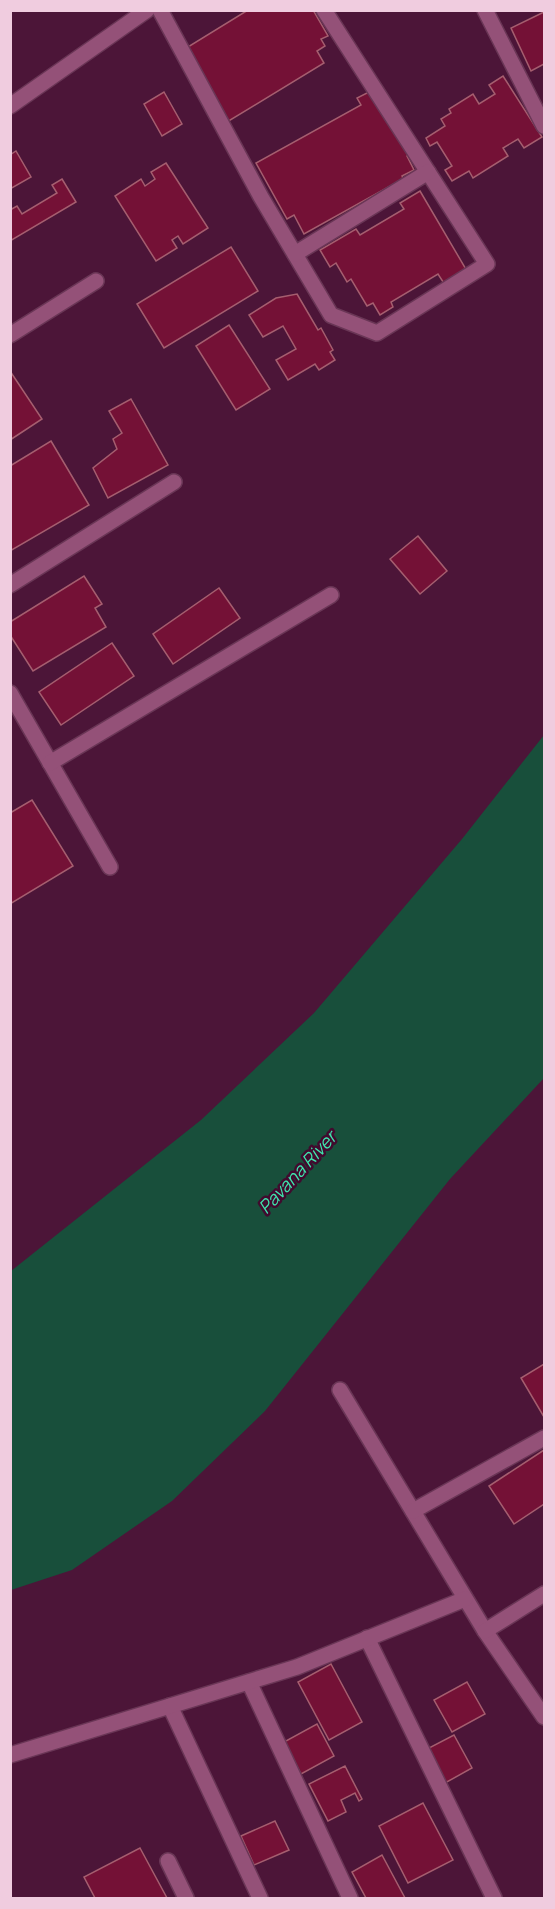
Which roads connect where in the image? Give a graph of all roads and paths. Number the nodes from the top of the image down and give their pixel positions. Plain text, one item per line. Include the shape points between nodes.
1 (147, 10) edge
2 (160, 10) edge
3 (324, 10) edge
4 (485, 10) edge
5 (10, 106) edge
6 (544, 126) edge
7 (428, 172) junction
8 (295, 254) junction
9 (96, 280) dead end
10 (10, 335) edge
11 (174, 482) dead end
12 (10, 585) edge
13 (331, 595) dead end
14 (10, 693) edge
15 (50, 763) junction
16 (110, 867) dead end
17 (340, 1390) dead end
18 (544, 1438) edge
19 (413, 1511) junction
20 (544, 1594) edge
21 (465, 1599) junction
22 (484, 1631) junction
23 (367, 1638) junction
24 (249, 1682) junction
25 (170, 1706) junction
26 (543, 1710) edge
27 (10, 1755) edge
28 (168, 1861) dead end
29 (186, 1899) edge
30 (260, 1899) edge
31 (350, 1899) edge
32 (494, 1899) edge

1 - 5 street
2 - 8 street
3 - 7 street
4 - 6 street
7 - 8 street
7 - 8 street via 487,264 377,333 330,315
9 - 10 street
11 - 12 street
13 - 15 street
14 - 15 street
15 - 16 street
17 - 19 street
18 - 19 street
19 - 21 street
20 - 22 street
21 - 22 street
21 - 23 street
22 - 26 street
23 - 24 street
23 - 32 street
24 - 25 street
24 - 31 street
25 - 27 street
25 - 30 street
28 - 29 street

